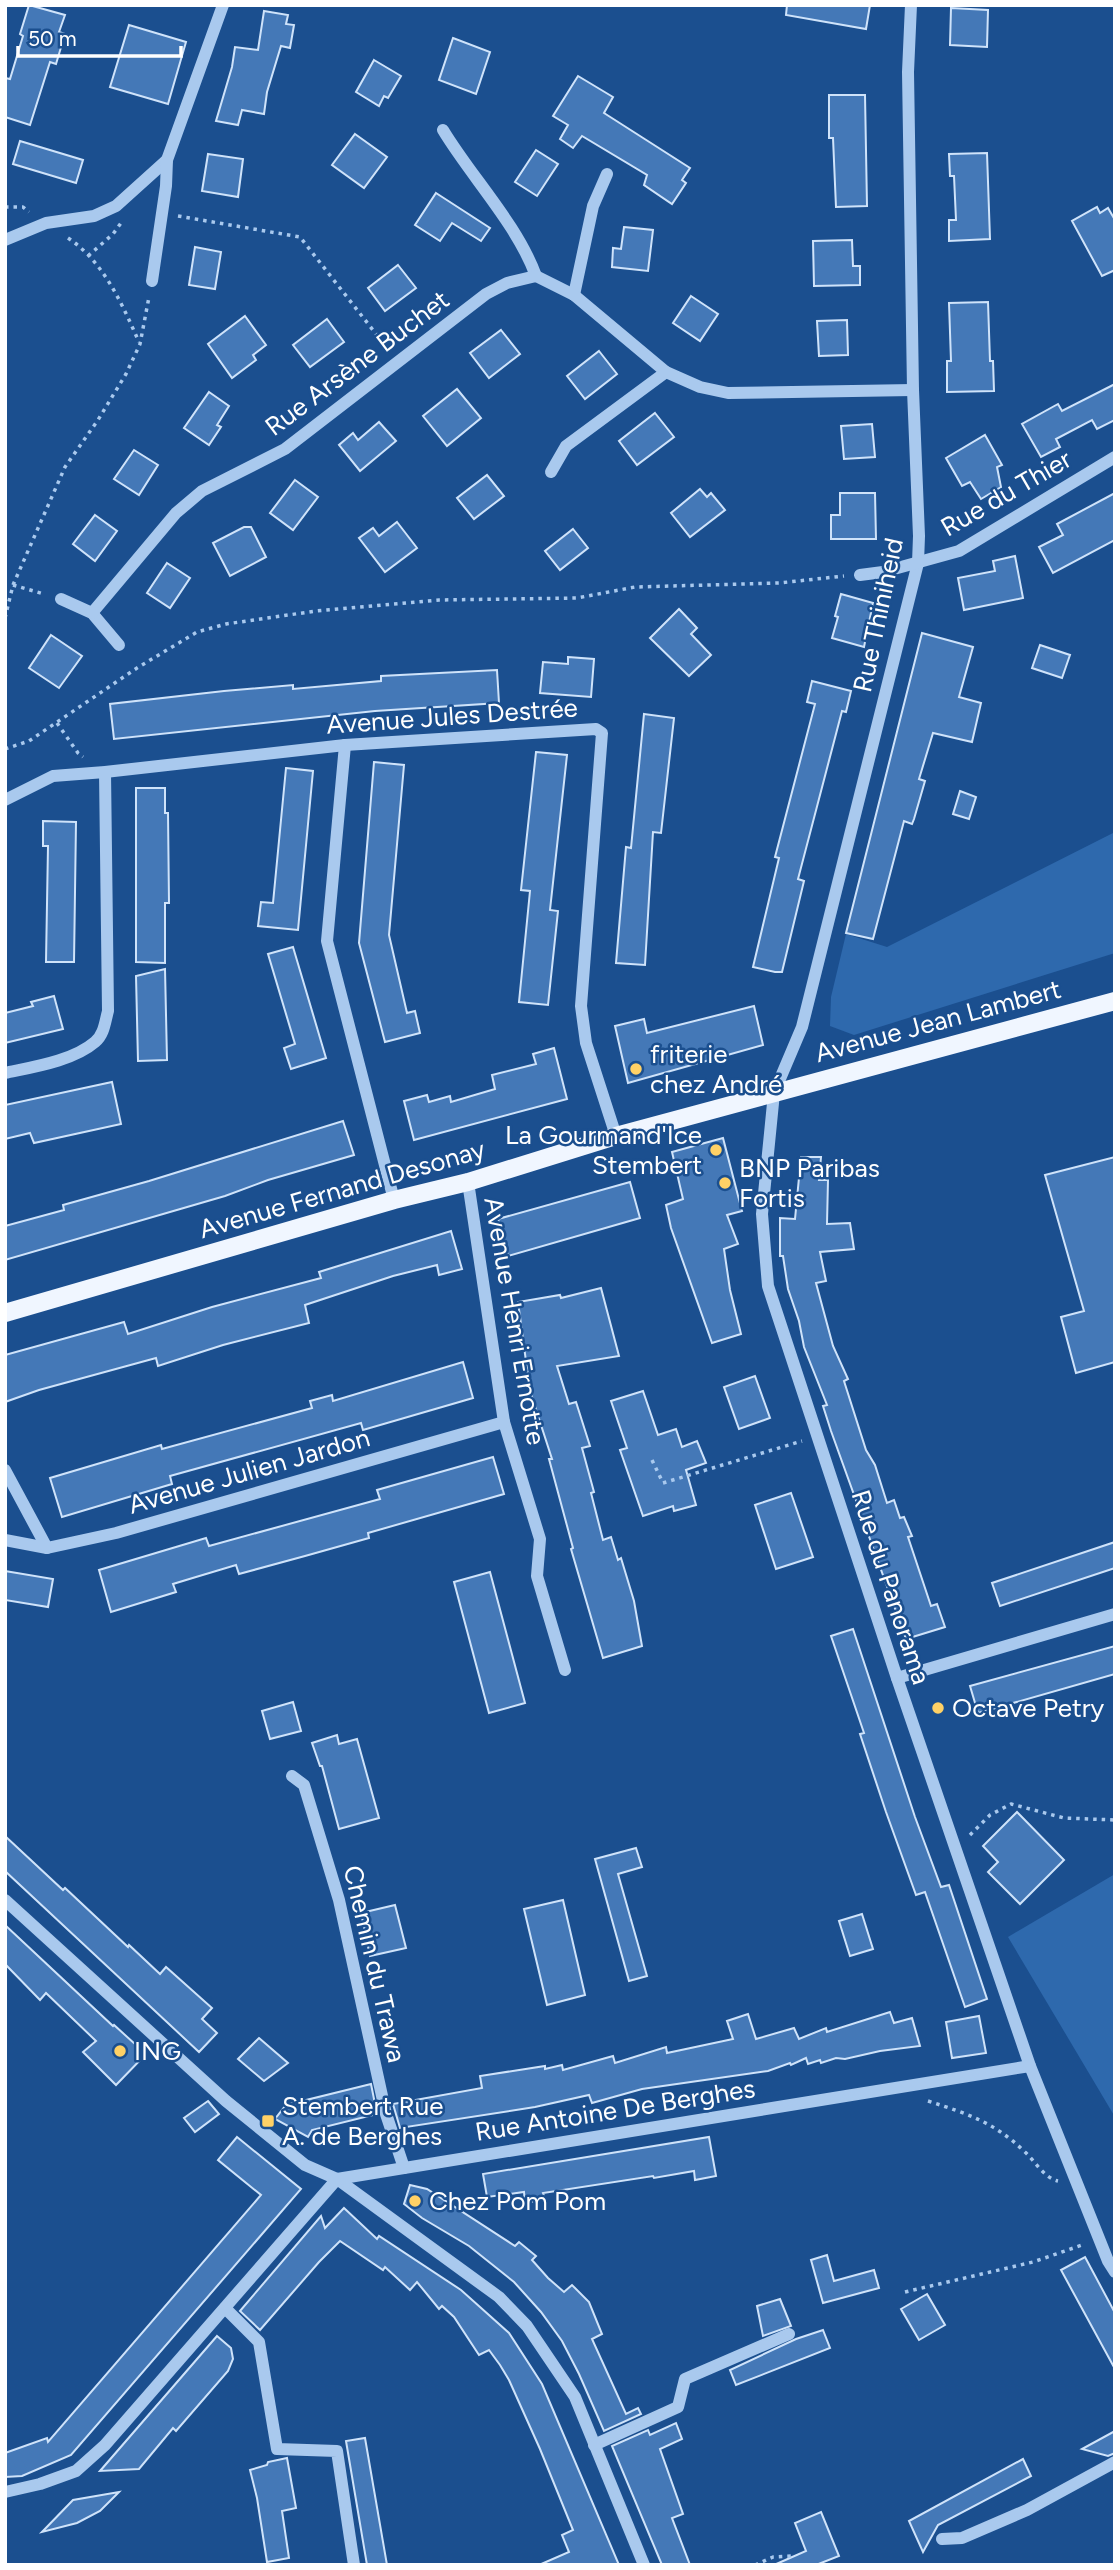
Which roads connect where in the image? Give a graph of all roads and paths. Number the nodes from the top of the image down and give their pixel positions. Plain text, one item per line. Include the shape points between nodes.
1 (223, 5) edge
2 (911, 5) edge
3 (443, 130) dead end
4 (167, 160) junction
5 (607, 174) dead end
6 (5, 207) edge
7 (23, 207) dead end
8 (162, 213) junction
9 (46, 223) junction
10 (5, 240) edge
11 (536, 276) junction
12 (152, 281) joint
13 (575, 295) junction
14 (140, 344) junction
15 (398, 363) junction
16 (666, 372) junction
17 (913, 390) junction
18 (1115, 457) edge
19 (551, 472) dead end
20 (918, 563) junction
21 (860, 575) joint
22 (13, 586) junction
23 (61, 599) joint
24 (92, 614) junction
25 (5, 618) edge
26 (119, 645) dead end
27 (57, 723) junction
28 (345, 745) junction
29 (5, 749) edge
30 (105, 772) junction
31 (5, 800) edge
32 (1115, 1001) edge
33 (5, 1073) edge
34 (774, 1093) junction
35 (616, 1136) junction
36 (468, 1182) junction
37 (394, 1200) junction
38 (5, 1313) edge
39 (504, 1422) junction
40 (818, 1437) junction
41 (652, 1460) dead end
42 (5, 1470) edge
43 (5, 1540) edge
44 (47, 1548) junction
45 (1115, 1614) edge
46 (565, 1670) dead end
47 (897, 1678) junction
48 (292, 1776) dead end
49 (1115, 1820) edge
50 (954, 1847) junction
51 (5, 1899) edge
52 (1030, 2066) junction
53 (912, 2085) junction
54 (404, 2168) junction
55 (337, 2179) junction
56 (1077, 2184) junction
57 (1099, 2239) junction
58 (1115, 2272) edge
59 (905, 2292) dead end
60 (225, 2308) junction
61 (789, 2334) dead end
62 (594, 2445) junction
63 (1115, 2462) edge
64 (5, 2492) edge
65 (942, 2539) dead end
66 (792, 2556) dead end
67 (354, 2565) edge
68 (644, 2565) edge
69 (755, 2565) edge

1 - 4 street
2 - 17 street, Rue Thiniheid
3 - 11 street via 527,252
4 - 8 street
4 - 9 street via 116,206 94,216
5 - 13 street via 593,206
6 - 7 path
8 - 12 street
8 - 15 path via 300,237
9 - 10 street
9 - 14 path via 77,244 116,291
11 - 13 street
11 - 15 street, Rue Arsène Buchet via 486,294
12 - 14 path
13 - 16 street
14 - 22 path via 98,420 65,467
15 - 24 street, Rue Arsène Buchet via 285,449 202,491 176,513
16 - 17 street via 728,393
16 - 19 street via 566,446
17 - 20 street, Rue Thiniheid
18 - 20 street, Rue du Thier via 959,551
20 - 21 street, Rue du Thier
20 - 34 street, Rue Thiniheid via 802,1027
21 - 27 path via 779,583 635,587 577,598 439,600 226,624 197,632
22 - 23 path
22 - 25 path
23 - 24 street
24 - 26 street
27 - 29 path via 29,741
27 - 30 path via 78,753
28 - 30 street, Avenue Jules Destrée
28 - 35 street, Avenue Jules Destrée via 596,729 602,733 581,1006 586,1042
28 - 37 street via 327,942
30 - 31 street, Avenue Jules Destrée via 53,776
30 - 33 street via 104,1027 96,1042 63,1059
32 - 34 main road, Avenue Jean Lambert
34 - 35 main road, Avenue Fernand Desonay
34 - 40 street, Rue du Panorama via 762,1214 768,1286
35 - 36 main road, Avenue Fernand Desonay
36 - 37 main road, Avenue Fernand Desonay
36 - 39 street, Avenue Henri Ernotte
37 - 38 main road, Avenue Fernand Desonay
39 - 44 street, Avenue Julien Jardon via 116,1533
39 - 46 street, Avenue Henri Ernotte via 540,1539 537,1576
40 - 41 path via 663,1483
40 - 47 street, Rue du Panorama
42 - 44 street
43 - 44 street, Avenue Julien Jardon
45 - 47 street
47 - 50 street, Rue du Panorama
48 - 54 street, Chemin du Trawa via 303,1785 339,1900 386,2114
49 - 50 path via 1064,1818 1011,1804 990,1815
50 - 52 street, Rue du Panorama
51 - 55 street via 226,2101 305,2165
52 - 53 street, Rue Antoine De Berghes
52 - 56 street, Rue du Panorama
53 - 54 street, Rue Antoine De Berghes
53 - 56 path via 928,2102 953,2108 996,2129 1050,2179
54 - 55 street, Rue Antoine De Berghes
55 - 60 street
55 - 62 street via 499,2297 527,2326 575,2397
56 - 57 street, Rue du Panorama
57 - 58 street, Rue du Panorama
57 - 59 path via 1032,2262
60 - 64 street via 105,2445 76,2471
60 - 67 street via 259,2342 277,2449 337,2451
61 - 62 street via 685,2379 678,2407
62 - 68 street
63 - 65 street via 1027,2510 962,2538
66 - 69 path via 773,2557

